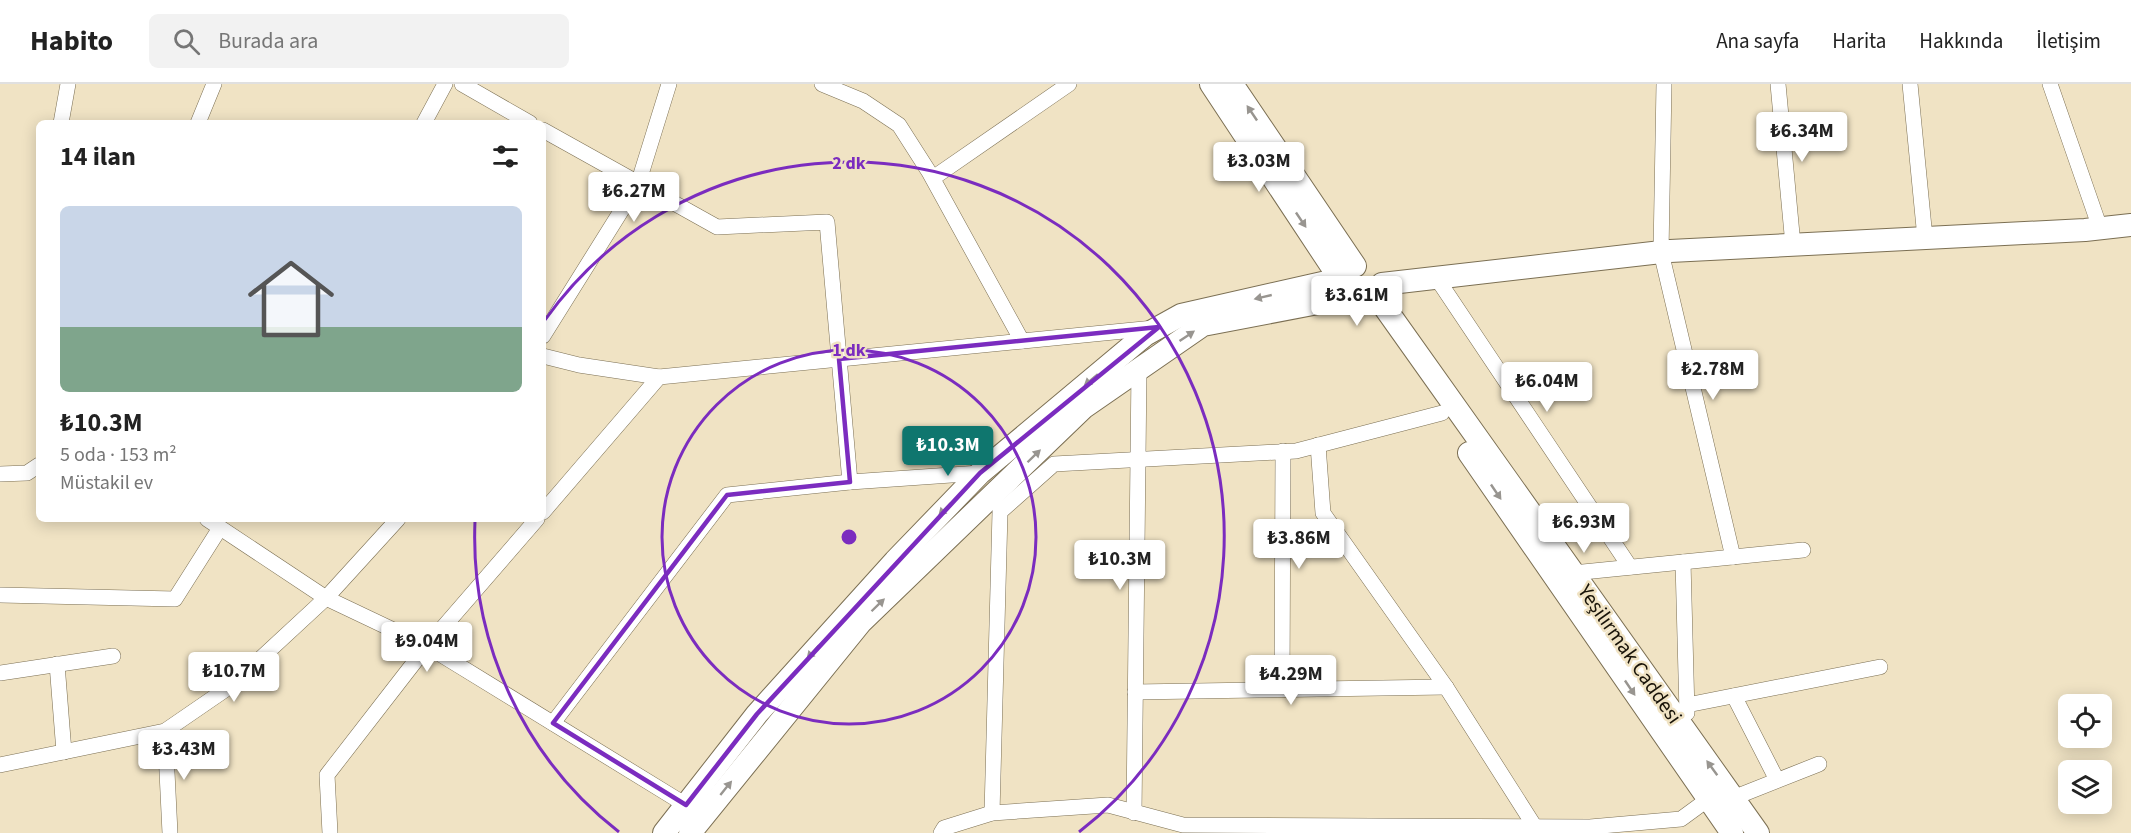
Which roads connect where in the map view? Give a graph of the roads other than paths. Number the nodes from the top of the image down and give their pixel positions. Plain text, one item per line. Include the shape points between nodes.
1 (68, 84) edge
2 (214, 84) edge
3 (446, 84) edge
4 (462, 84) edge
5 (669, 84) edge
6 (822, 84) edge
7 (1069, 84) edge
8 (1211, 84) edge
9 (1232, 84) edge
10 (1664, 84) edge
11 (1778, 84) edge
12 (1910, 84) edge
13 (2050, 84) edge
14 (62, 120) edge
15 (199, 120) edge
16 (426, 120) edge
17 (525, 120) edge
18 (546, 132) edge
19 (933, 178) junction
20 (638, 184) junction
21 (2131, 225) edge
22 (2100, 228) junction
23 (1925, 238) junction
24 (1793, 245) junction
25 (1661, 252) junction
26 (1436, 278) junction
27 (1347, 281) junction
28 (1376, 296) junction
29 (1159, 327) junction
30 (546, 331) edge
31 (1022, 341) junction
32 (546, 357) edge
33 (839, 359) junction
34 (1139, 369) junction
35 (659, 377) junction
36 (1442, 413) junction
37 (1318, 445) junction
38 (1283, 452) junction
39 (1138, 459) junction
40 (36, 467) edge
41 (980, 473) junction
42 (0, 474) edge
43 (850, 482) junction
44 (546, 509) edge
45 (395, 522) edge
46 (534, 522) edge
47 (214, 523) edge
48 (1803, 550) dead end
49 (1733, 557) junction
50 (1683, 562) junction
51 (1630, 567) junction
52 (1573, 573) junction
53 (0, 595) edge
54 (326, 598) junction
55 (427, 646) junction
56 (113, 656) dead end
57 (57, 664) junction
58 (1880, 668) dead end
59 (0, 673) edge
60 (1446, 687) junction
61 (1282, 689) junction
62 (1135, 692) junction
63 (1734, 696) junction
64 (1687, 705) junction
65 (553, 723) junction
66 (165, 731) junction
67 (1687, 735) junction
68 (64, 752) junction
69 (1819, 764) dead end
70 (0, 765) edge
71 (1778, 780) junction
72 (1733, 798) junction
73 (1707, 800) junction
74 (686, 805) junction
75 (992, 813) junction
76 (1134, 813) junction
77 (1156, 826) edge
78 (1681, 826) edge
79 (1535, 827) junction
80 (1267, 829) edge
81 (1391, 830) edge
82 (170, 833) edge
83 (330, 833) edge
84 (664, 833) edge
85 (690, 833) edge
86 (940, 833) edge
87 (1732, 833) edge
88 (1758, 833) edge

1 - 14 street
2 - 15 street
3 - 16 street
4 - 17 street
5 - 20 street
6 - 19 street via 863,101 898,125
7 - 19 street
8 -> 27 main road
27 -> 9 main road
10 - 25 street
11 - 24 street
12 - 23 street
13 - 22 street
18 - 20 street
19 - 31 street
20 - 30 street
20 - 33 street via 717,227 827,222
21 - 22 main road
22 - 23 main road
23 - 24 main road
24 - 25 main road
25 - 26 main road
25 - 49 street
26 - 28 main road
26 - 51 street
27 - 28 main road via 1355,306
27 - 28 main road via 1362,265 1375,271
27 -> 29 main road via 1181,315
34 -> 27 main road via 1203,325
28 - 36 main road, Yeşilırmak Caddesi
28 - 52 main road, Yeşilırmak Caddesi
29 - 31 street
29 -> 41 main road
31 - 33 street
32 - 35 street
33 - 35 street
33 - 43 street
34 - 39 street
85 -> 34 main road via 861,622 1083,408
35 - 44 street
36 - 37 street
36 -> 73 main road, Yeşilırmak Caddesi
37 - 38 street
37 - 60 street via 1323,513
38 - 39 street
38 - 61 street
39 - 62 street
39 - 75 street via 1054,464 1000,512
40 - 42 street via 27,473
41 - 43 street
41 -> 74 main road via 757,714
43 - 65 street via 727,495
45 - 54 street
46 - 55 street
47 - 53 street via 175,599
47 - 54 street
48 - 49 street
49 - 50 street
50 - 51 street
50 - 64 street
51 - 52 street
52 - 67 main road, Yeşilırmak Caddesi
54 - 55 street
54 - 66 street via 232,685
55 - 65 street
55 - 83 street via 327,775
56 - 57 street
57 - 59 street
57 - 68 street
58 - 63 street
60 - 61 street
60 - 79 street
61 - 62 street
62 - 76 street
63 - 64 street
63 - 71 street
64 - 67 street
65 - 74 street
66 - 68 street
66 - 82 street
72 -> 67 main road, Yeşilırmak Caddesi
68 - 70 street
69 - 71 street
71 - 72 street
72 - 88 main road, Yeşilırmak Caddesi
73 - 78 street
73 - 87 main road, Yeşilırmak Caddesi
74 - 84 main road
75 - 76 street via 1108,806
75 - 86 street via 944,828
76 - 77 street
77 - 80 street
78 - 79 street
79 - 81 street
80 - 81 street

